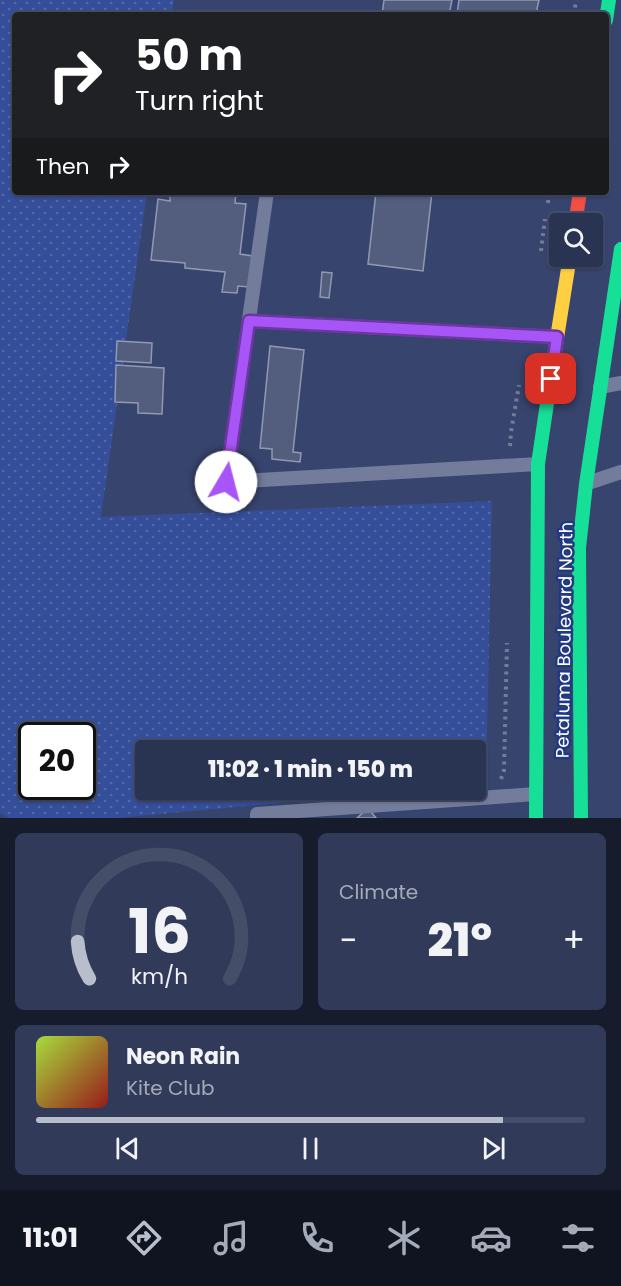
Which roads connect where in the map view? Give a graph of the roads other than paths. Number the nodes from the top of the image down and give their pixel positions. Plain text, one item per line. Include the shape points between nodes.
1 (267, 195) edge
2 (580, 195) edge
3 (577, 213) edge
4 (621, 249) edge
5 (568, 267) edge
6 (249, 321) junction
7 (557, 337) junction
8 (621, 383) edge
9 (600, 387) junction
10 (538, 464) junction
11 (621, 472) edge
12 (586, 484) junction
13 (536, 794) junction
14 (256, 818) edge
15 (536, 818) edge
16 (581, 818) edge

1 - 6 lane
2 - 3 main road
4 - 9 main road, Petaluma Boulevard North
5 - 7 main road, Petaluma Boulevard North
6 - 7 lane
6 - 10 lane via 226,482
7 - 10 main road, Petaluma Boulevard North
8 - 9 lane
9 - 12 main road, Petaluma Boulevard North
10 - 13 main road, Petaluma Boulevard North
11 - 12 lane
12 - 16 main road, Petaluma Boulevard North via 579,548
13 - 14 lane via 257,814
13 - 15 main road, Petaluma Boulevard North

